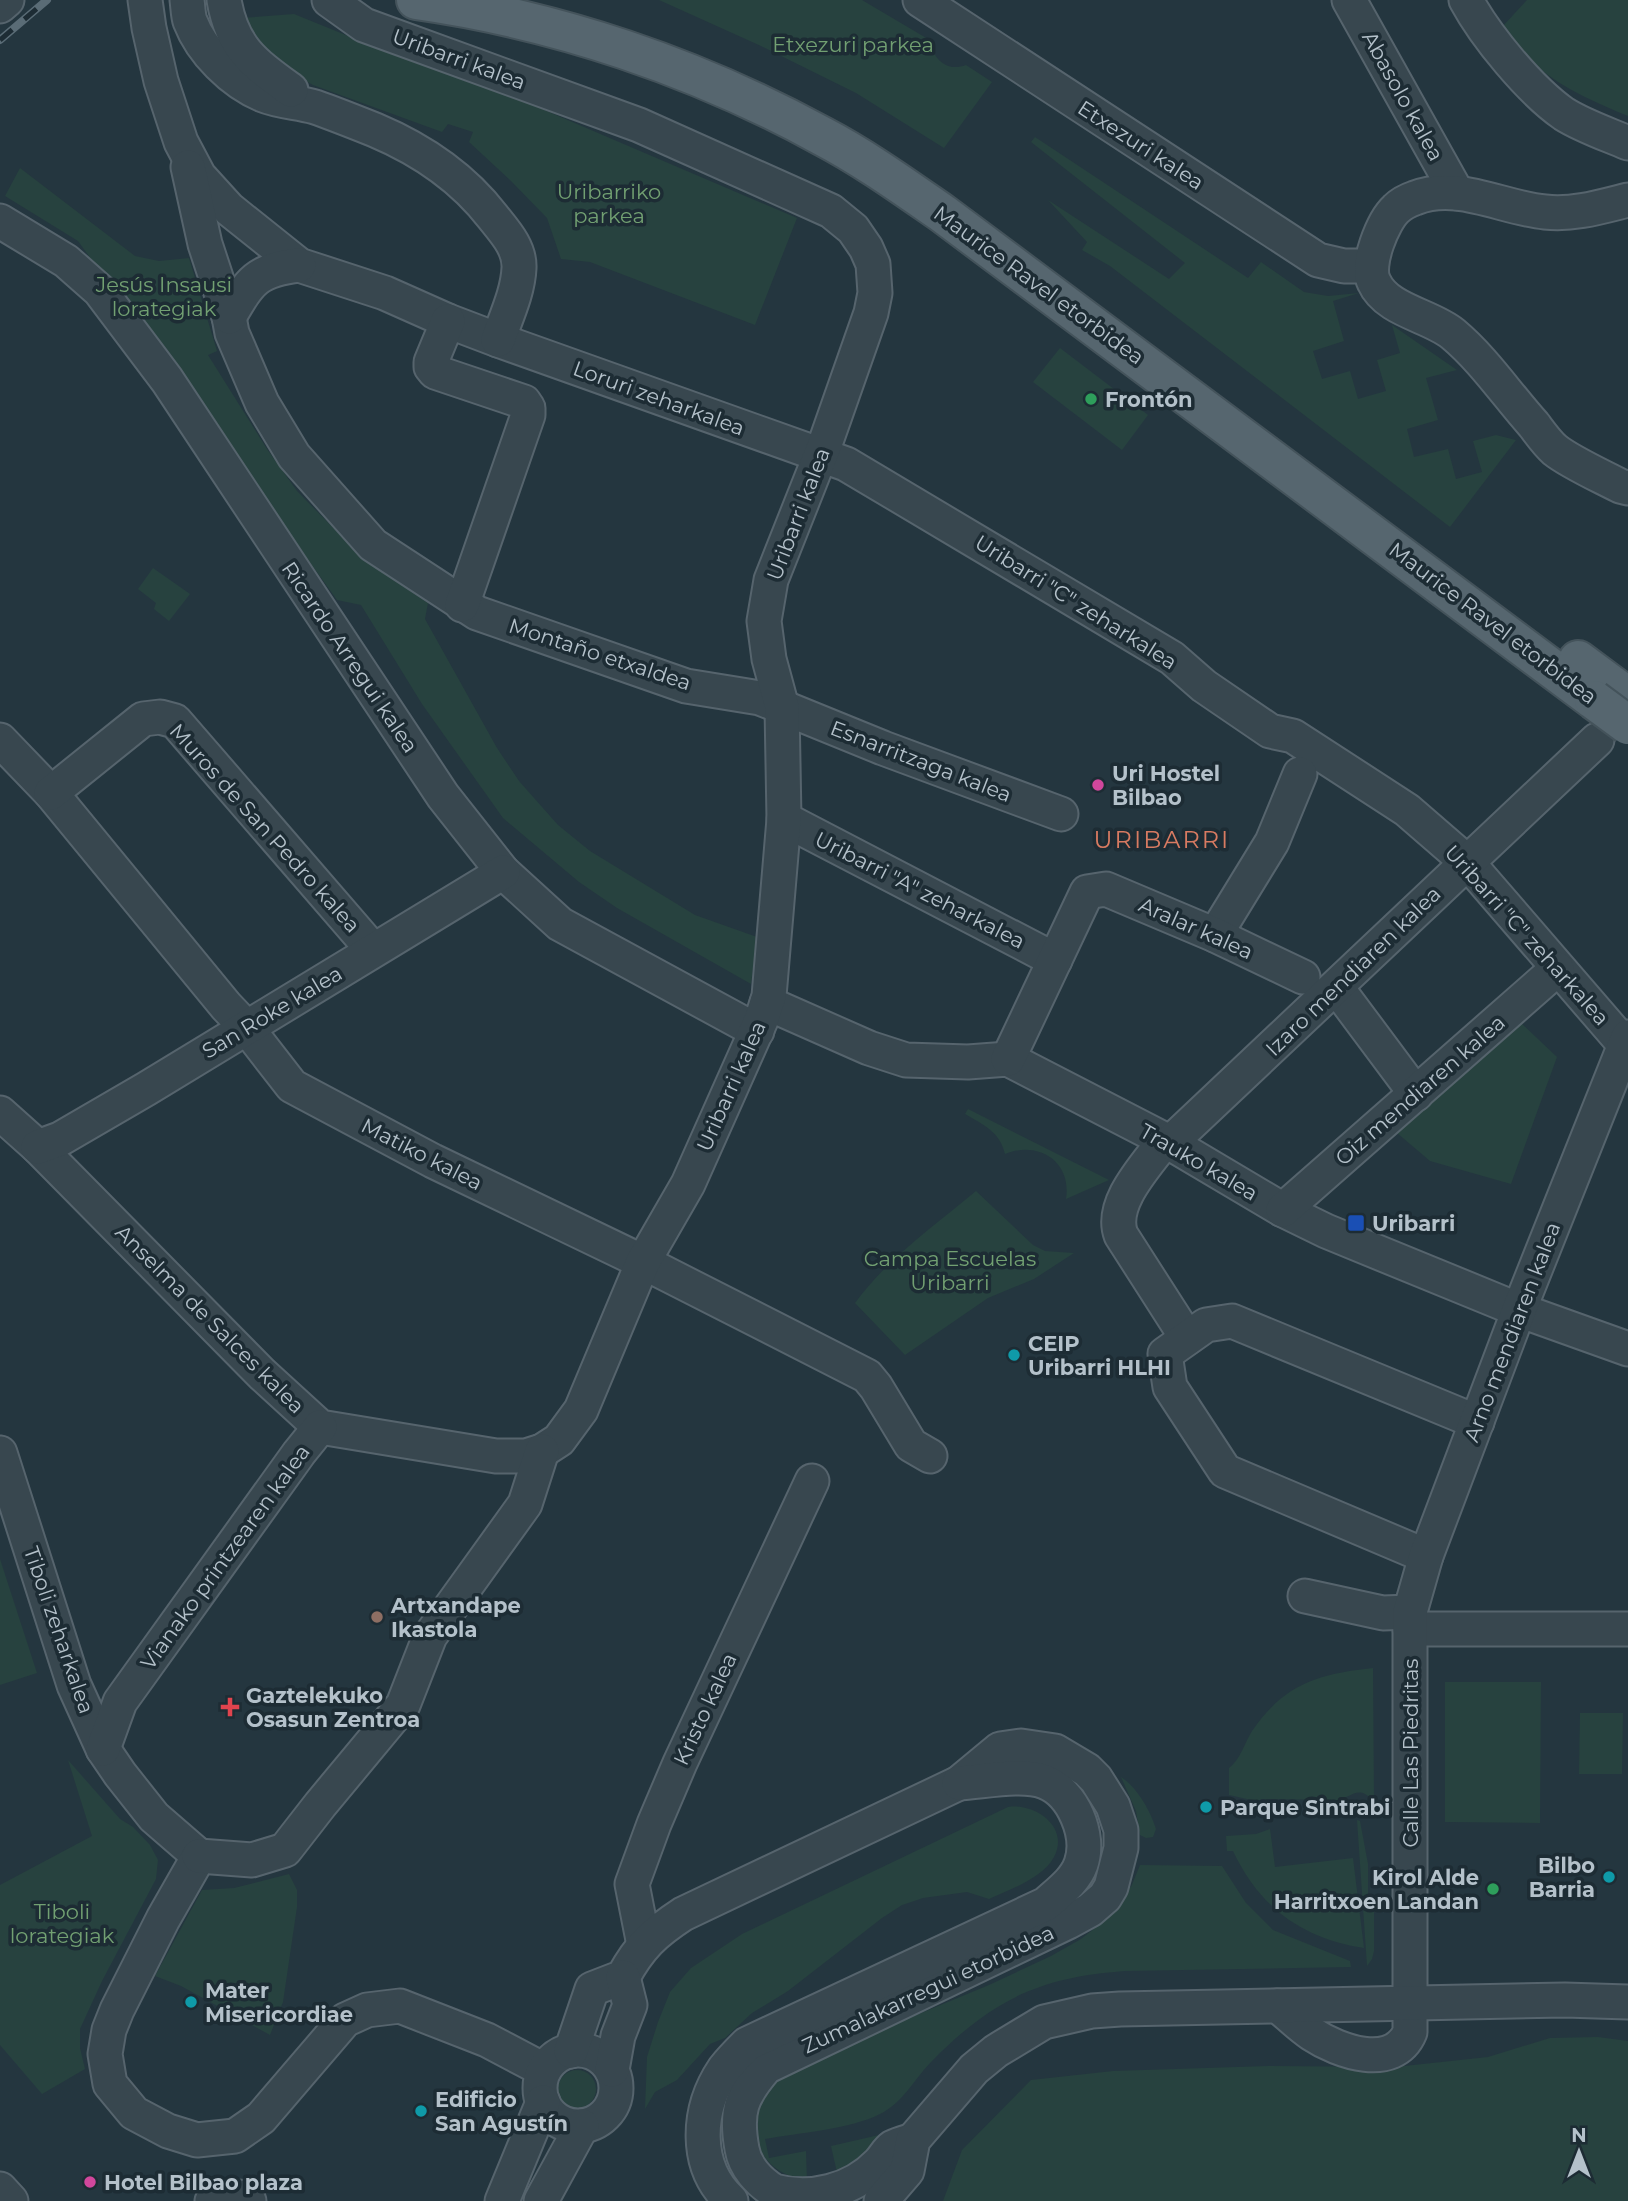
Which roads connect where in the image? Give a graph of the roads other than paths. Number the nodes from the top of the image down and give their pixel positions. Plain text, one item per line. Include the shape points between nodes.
1 (7, 0) edge
2 (145, 0) edge
3 (187, 0) edge
4 (225, 0) edge
5 (328, 0) edge
6 (415, 0) edge
7 (541, 0) edge
8 (920, 0) edge
9 (1334, 0) edge
10 (1349, 0) edge
11 (1466, 0) edge
12 (0, 6) edge
13 (312, 106) junction
14 (181, 142) junction
15 (1628, 144) edge
16 (1447, 192) junction
17 (1628, 200) edge
18 (0, 221) edge
19 (299, 265) junction
20 (1370, 266) junction
21 (229, 317) junction
22 (448, 321) junction
23 (498, 340) junction
24 (820, 457) junction
25 (1628, 488) edge
26 (461, 605) junction
27 (1610, 693) edge
28 (782, 707) junction
29 (1613, 733) edge
30 (0, 740) edge
31 (1300, 774) dead end
32 (51, 793) junction
33 (1061, 814) dead end
34 (784, 819) junction
35 (1467, 862) junction
36 (503, 872) junction
37 (1215, 935) junction
38 (373, 950) junction
39 (1055, 960) junction
40 (1557, 969) junction
41 (1303, 977) dead end
42 (1337, 988) junction
43 (762, 1017) junction
44 (247, 1028) junction
45 (1626, 1041) edge
46 (1008, 1059) junction
47 (1416, 1094) junction
48 (2, 1118) edge
49 (1168, 1142) junction
50 (38, 1147) junction
51 (1283, 1210) junction
52 (643, 1262) junction
53 (1519, 1310) junction
54 (1197, 1332) junction
55 (1628, 1349) edge
56 (320, 1427) junction
57 (1474, 1430) junction
58 (542, 1451) junction
59 (0, 1453) edge
60 (930, 1456) dead end
61 (812, 1481) dead end
62 (1426, 1556) junction
63 (1305, 1596) dead end
64 (1410, 1621) junction
65 (1628, 1629) edge
66 (68, 1664) junction
67 (130, 1687) junction
68 (103, 1749) junction
69 (959, 1783) junction
70 (199, 1856) junction
71 (644, 1945) junction
72 (624, 1977) junction
73 (1628, 2002) edge
74 (1410, 2003) junction
75 (1278, 2006) junction
76 (571, 2051) junction
77 (544, 2070) junction
78 (612, 2070) junction
79 (543, 2102) junction
80 (582, 2126) junction
81 (914, 2140) junction
82 (0, 2189) edge
83 (11, 2201) edge
84 (212, 2201) edge
85 (249, 2201) edge
86 (502, 2201) edge
87 (541, 2201) edge
88 (730, 2201) edge
89 (881, 2201) edge

1 - 12 street
2 - 14 street, Loruri zeharkalea via 161,81
3 - 13 street via 190,21 212,58 262,95
4 - 13 street via 228,22 247,56
5 - 24 street, Uribarri kalea via 365,25 639,125 831,211 853,229 873,264 875,293
6 - 27 main road, Maurice Ravel etorbidea via 549,27 613,46 695,75 832,142 942,213
7 - 27 main road, Maurice Ravel etorbidea via 709,58 844,119 1090,291
8 - 20 street, Etxezuri kalea via 1318,260
9 - 16 street, Abasolo kalea
10 - 16 street, Abasolo kalea
11 - 15 street via 1530,83 1564,114
13 - 23 street via 416,149 485,206 508,236 519,269
14 - 19 street, Loruri zeharkalea via 199,176 229,209
14 - 21 street, Montaño etxaldea via 205,244
16 - 17 street via 1561,214
16 - 20 street via 1415,198 1397,208
18 - 36 street, Ricardo Arregui kalea via 66,261 100,291 167,380 443,796
19 - 21 street via 260,274
19 - 22 street, Loruri zeharkalea via 385,293
20 - 25 street via 1381,293 1451,332 1483,363 1555,450
21 - 26 street, Montaño etxaldea via 262,404 294,456 373,545
22 - 23 street, Loruri zeharkalea
22 - 26 street via 431,362 435,372 524,402 528,408
23 - 24 street, Loruri zeharkalea
24 - 28 street, Uribarri kalea via 771,580 764,621
24 - 35 street, Uribarri "C" zeharkalea via 846,464 906,498 1172,658 1270,731 1293,736 1407,810
26 - 28 street, Montaño etxaldea via 686,686 760,698
27 - 29 main road, Maurice Ravel etorbidea, bridge
28 - 33 street, Esnarritzaga kalea
28 - 34 street, Uribarri kalea
29 - 35 street, Izaro mendiaren kalea
30 - 32 street, Matiko kalea
31 - 37 street via 1272,842
32 - 38 street, Muros de San Pedro kalea via 143,719 175,721
32 - 44 street, Matiko kalea
34 - 39 street, Uribarri "A" zeharkalea
34 - 43 street, Uribarri kalea via 774,955
35 - 40 street, Uribarri "C" zeharkalea
35 - 42 street, Izaro mendiaren kalea
36 - 38 street, San Roke kalea
36 - 43 street, Ricardo Arregui kalea via 560,924
37 - 39 street, Aralar kalea via 1106,889 1087,892
37 - 41 street, Aralar kalea
38 - 44 street, San Roke kalea
39 - 46 street
40 - 45 street, Uribarri "C" zeharkalea
40 - 47 street, Oiz mendiaren kalea
42 - 47 street
42 - 49 street, Izaro mendiaren kalea
43 - 46 street via 906,1060
43 - 52 street, Uribarri kalea via 688,1184
44 - 50 street, San Roke kalea via 60,1139
44 - 52 street, Matiko kalea via 292,1086 433,1161
45 - 53 street, Arno mendiaren kalea
46 - 49 street, Trauko kalea
47 - 51 street, Oiz mendiaren kalea
48 - 50 street, Anselma de Salces kalea
49 - 51 street, Trauko kalea
49 - 54 street, Izaro mendiaren kalea via 1121,1202 1118,1226
50 - 56 street, Anselma de Salces kalea
51 - 53 street, Trauko kalea
52 - 58 street, Uribarri kalea via 581,1410 559,1440
52 - 60 street, Matiko kalea via 867,1376 911,1445
53 - 55 street, Trauko kalea
53 - 57 street, Arno mendiaren kalea
54 - 57 street
54 - 62 street via 1165,1354 1170,1387 1225,1471
56 - 58 street, Anselma de Salces kalea via 496,1456
56 - 67 street, Vianako printzearen kalea
57 - 62 street, Arno mendiaren kalea
58 - 70 street via 525,1504 430,1636 403,1705 285,1850 252,1860
59 - 66 street, Tiboli zeharkalea
61 - 71 street, Kristo kalea via 680,1763 632,1884
62 - 64 street, Arno mendiaren kalea
63 - 64 street
64 - 65 street
64 - 74 street, Calle Las Piedritas
66 - 67 street, Vianako printzearen kalea via 96,1689
66 - 68 street, Tiboli zeharkalea
67 - 68 street, Vianako printzearen kalea
68 - 70 street, Tiboli zeharkalea via 154,1817
69 - 71 street, Zumalakarregui etorbidea via 683,1914
69 - 81 street, Zumalakarregui etorbidea via 1000,1749 1021,1746 1055,1752 1087,1770 1113,1806 1121,1830 1121,1848 1105,1897 1068,1922 766,2067 740,2106 739,2131 751,2170 781,2195 803,2200 842,2191 881,2162 891,2148
69 - 88 street, Zumalakarregui etorbidea via 1046,1782 1077,1814 1084,1835 1081,1866 1046,1904 747,2044 724,2069 703,2119 707,2166
70 - 77 street via 109,2030 105,2054 110,2084 134,2113 168,2132 197,2140 235,2136 261,2118 345,2020 367,2010 400,2006 487,2040
71 - 72 street, Zumalakarregui etorbidea
72 - 76 street via 592,1989
72 - 78 street via 630,2005
73 - 74 street, Zumalakarregui etorbidea
74 - 75 street, Zumalakarregui etorbidea
74 - 75 street, Calle Las Piedritas via 1406,2040 1384,2054 1334,2047
75 - 81 street, Zumalakarregui etorbidea via 1120,2008 1044,2022 974,2068
76 - 77 street
76 - 78 street via 594,2053
77 - 79 street via 539,2081
78 - 80 street via 616,2094 612,2106 605,2116
79 - 80 street via 559,2121
79 - 86 street
80 - 87 street
81 - 89 street, Zumalakarregui etorbidea via 908,2171
82 - 83 street
84 - 85 street via 239,2197

